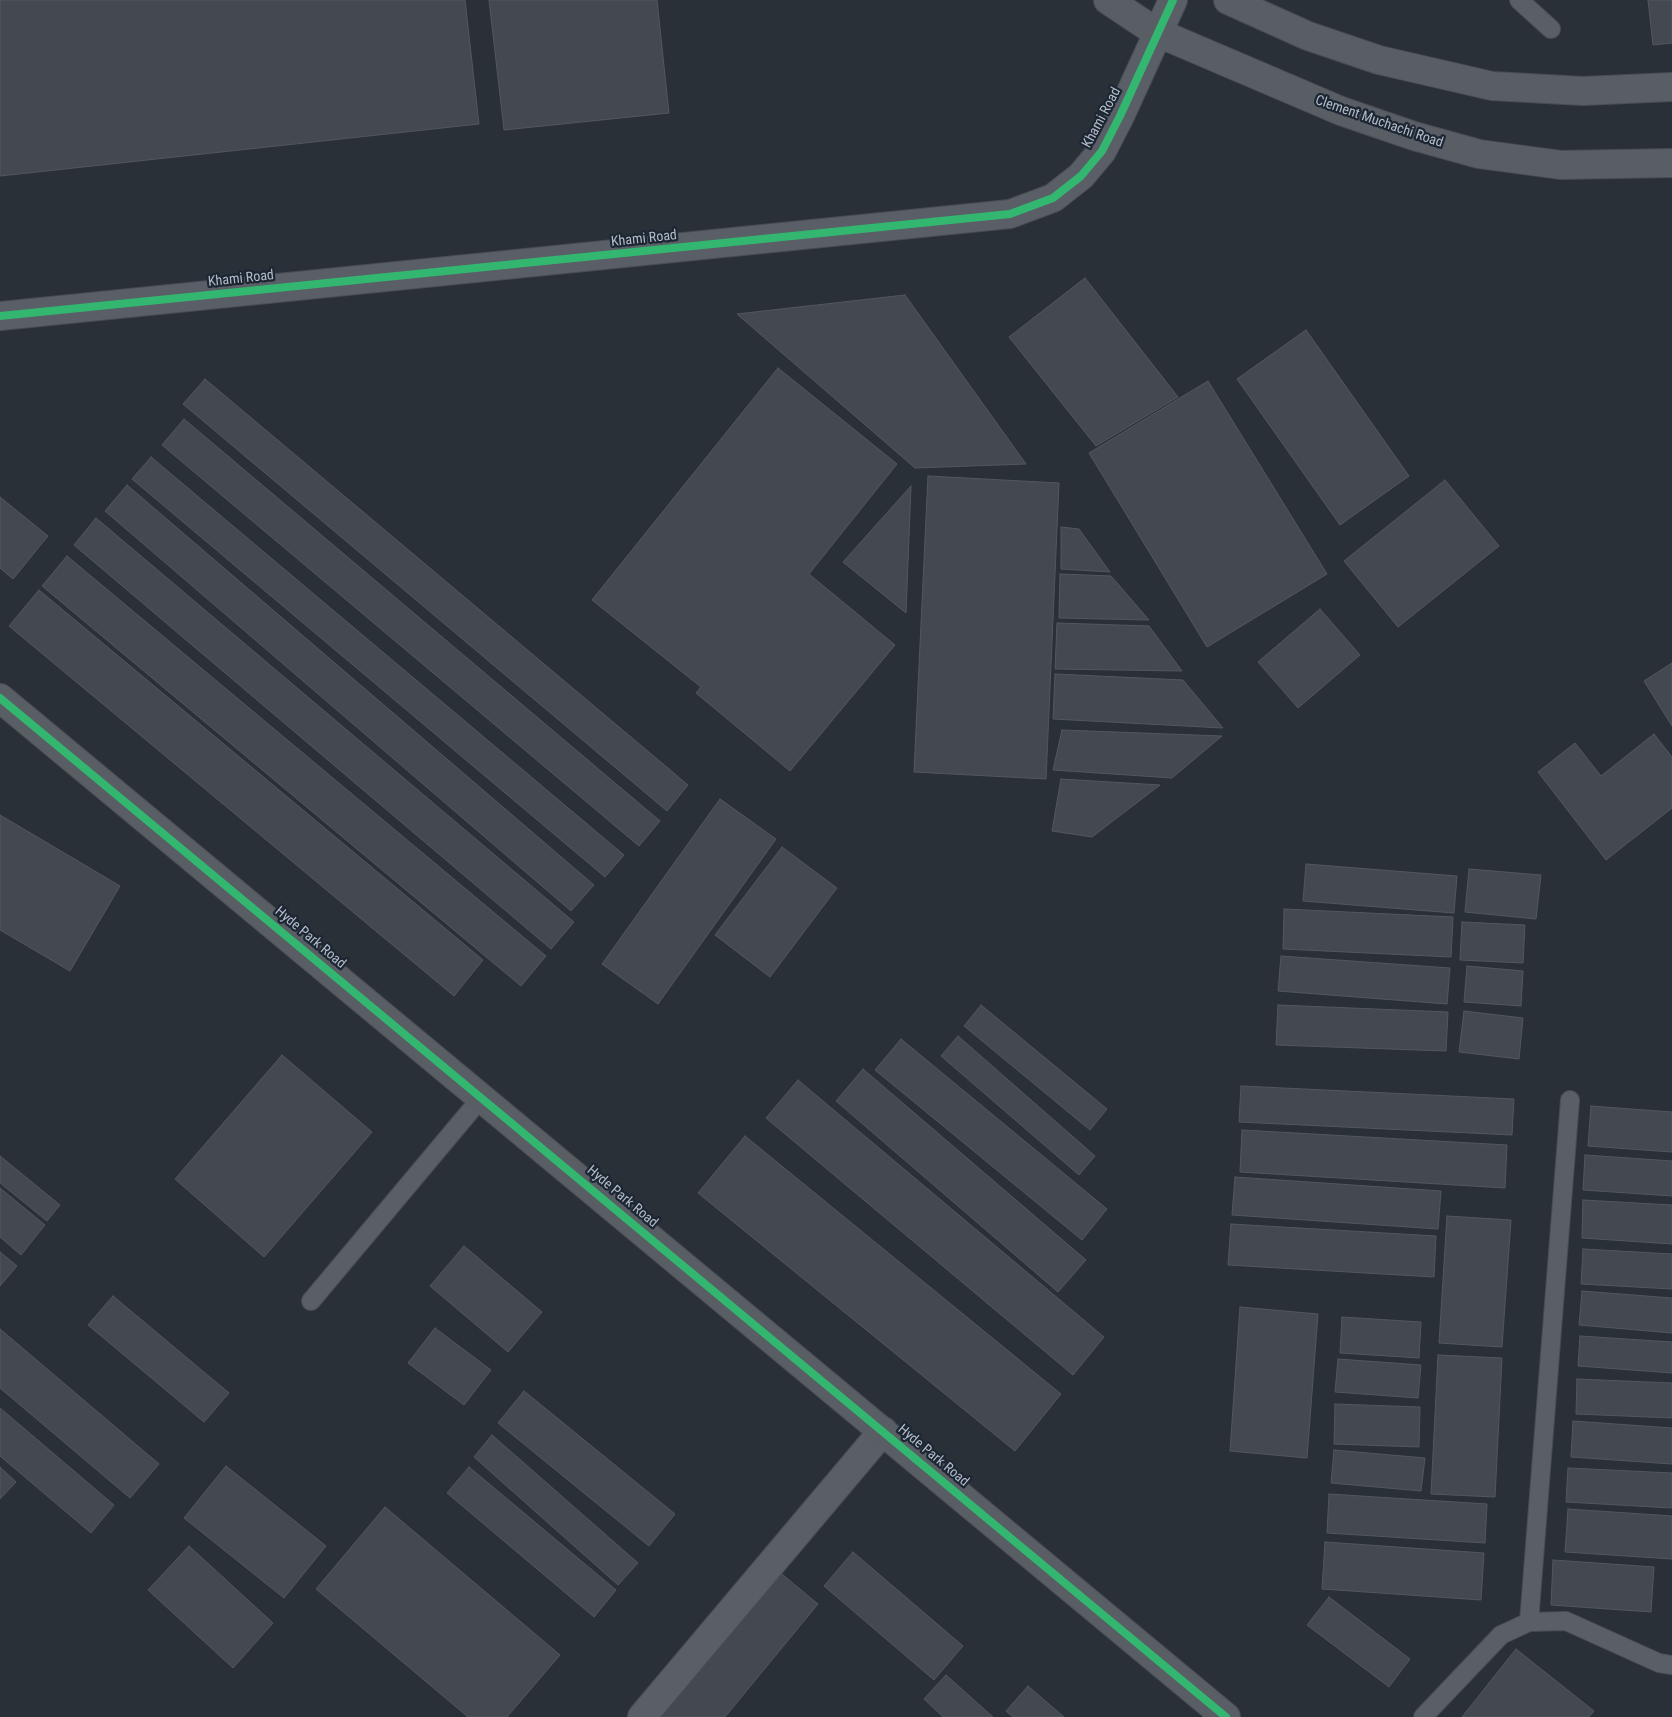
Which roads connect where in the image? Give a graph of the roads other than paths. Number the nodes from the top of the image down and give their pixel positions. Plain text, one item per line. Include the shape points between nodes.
1 (1108, 0) edge
2 (1173, 0) edge
3 (1228, 0) edge
4 (1520, 0) edge
5 (1551, 29) dead end
6 (1156, 32) junction
7 (1672, 87) edge
8 (1672, 163) edge
9 (0, 316) edge
10 (0, 698) edge
11 (482, 1097) junction
12 (1570, 1100) dead end
13 (311, 1301) dead end
14 (883, 1430) junction
15 (1529, 1622) junction
16 (1672, 1665) edge
17 (642, 1717) edge
18 (1226, 1717) edge
19 (1423, 1717) edge

1 - 6 street, Clement Muchachi Road
2 - 6 street, Khami Road
3 - 7 street via 1308,36 1379,60 1492,86 1582,91
4 - 5 lane
6 - 8 street, Clement Muchachi Road via 1341,111 1479,154 1561,165
6 - 9 street, Khami Road via 1102,151 1086,170 1053,198 1010,214
10 - 11 street, Hyde Park Road
11 - 13 lane
11 - 14 street, Hyde Park Road
12 - 15 lane
14 - 17 street
14 - 18 street, Hyde Park Road
15 - 16 lane via 1566,1621 1658,1663
15 - 19 lane via 1501,1635

